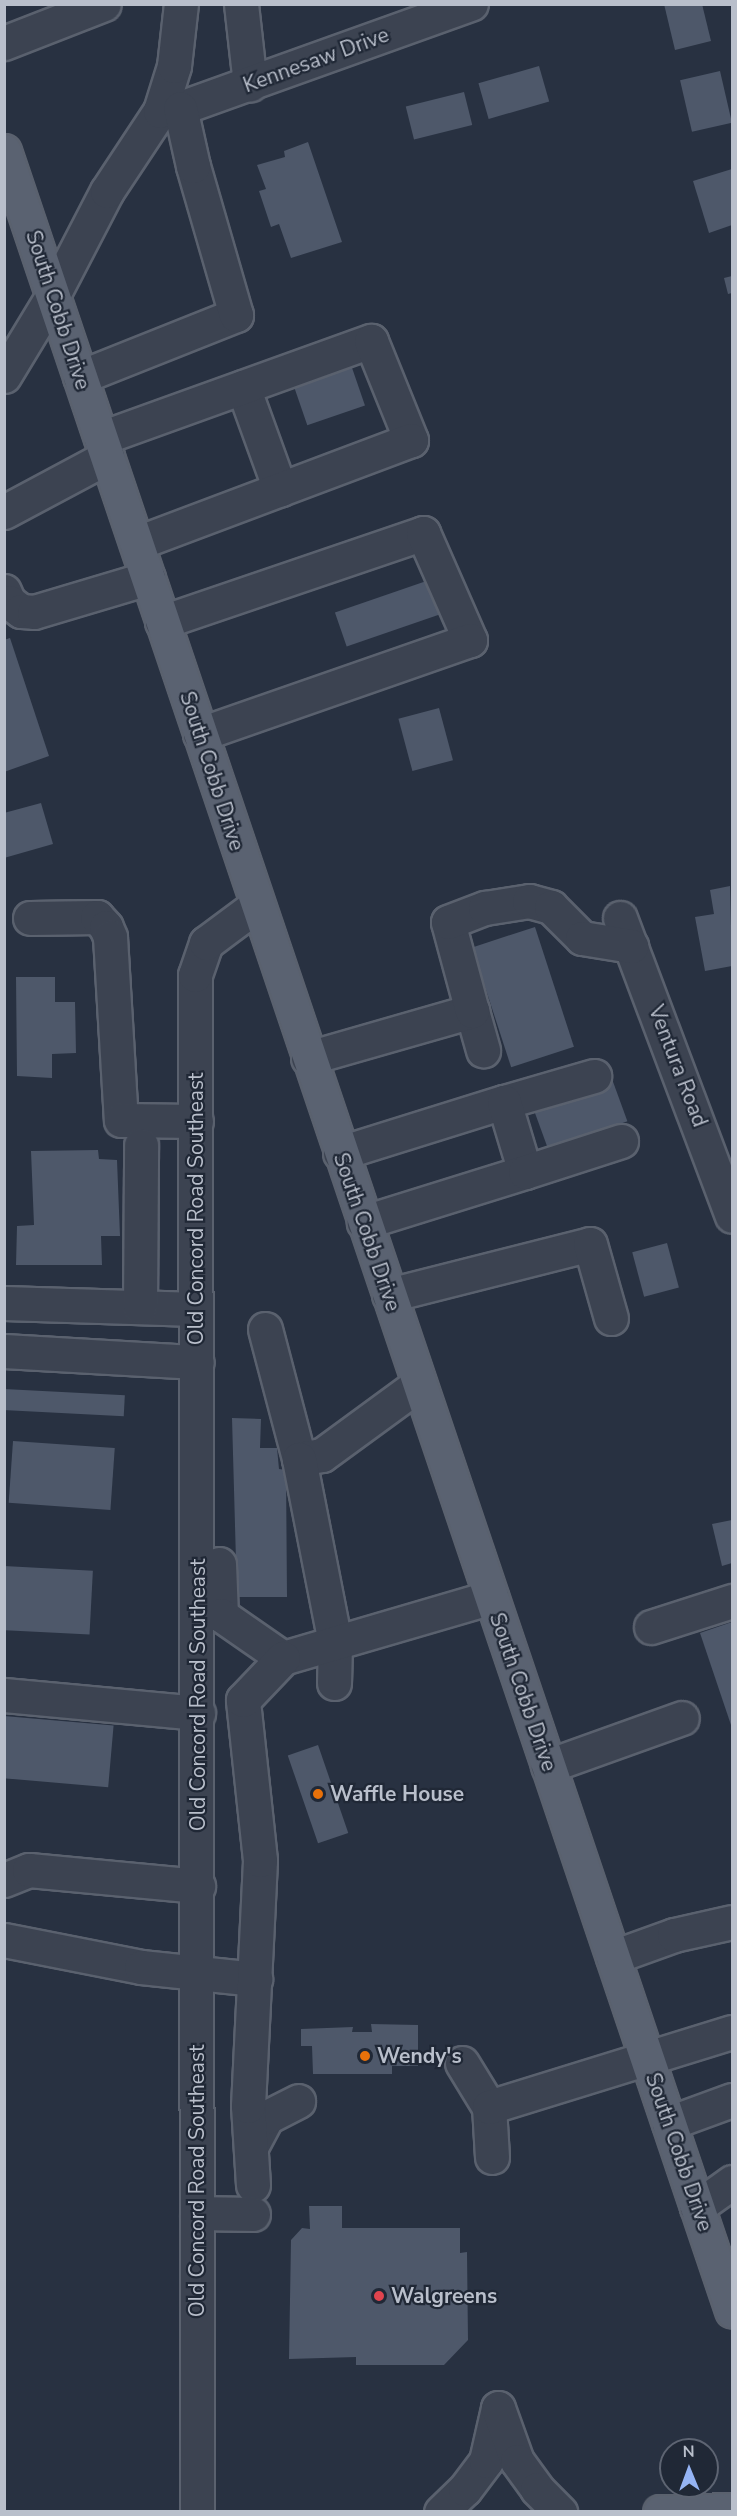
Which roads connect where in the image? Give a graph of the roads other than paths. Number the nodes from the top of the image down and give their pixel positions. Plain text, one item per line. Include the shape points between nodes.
1 (104, 4) edge
2 (181, 4) edge
3 (241, 4) edge
4 (471, 4) edge
5 (4, 43) edge
6 (250, 84) junction
7 (170, 109) junction
8 (4, 151) edge
9 (53, 295) junction
10 (4, 376) edge
11 (80, 377) junction
12 (243, 387) junction
13 (104, 448) junction
14 (280, 489) junction
15 (4, 512) edge
16 (137, 543) junction
17 (148, 578) junction
18 (4, 591) edge
19 (162, 622) junction
20 (200, 734) junction
21 (257, 905) junction
22 (30, 918) dead end
23 (472, 1011) junction
24 (483, 1050) dead end
25 (308, 1058) junction
26 (594, 1076) dead end
27 (504, 1102) junction
28 (196, 1121) junction
29 (621, 1141) dead end
30 (141, 1145) dead end
31 (340, 1153) junction
32 (525, 1172) junction
33 (732, 1216) edge
34 (364, 1222) junction
35 (388, 1295) junction
36 (4, 1303) edge
37 (140, 1307) junction
38 (196, 1310) junction
39 (611, 1318) dead end
40 (265, 1329) dead end
41 (4, 1351) edge
42 (197, 1362) junction
43 (419, 1384) junction
44 (299, 1459) junction
45 (197, 1534) junction
46 (491, 1597) junction
47 (732, 1601) edge
48 (651, 1628) dead end
49 (334, 1643) junction
50 (283, 1658) junction
51 (334, 1683) dead end
52 (4, 1695) edge
53 (198, 1713) junction
54 (682, 1719) dead end
55 (548, 1766) junction
56 (4, 1880) edge
57 (198, 1887) junction
58 (732, 1922) edge
59 (4, 1940) edge
60 (613, 1957) junction
61 (198, 1976) junction
62 (255, 1979) junction
63 (732, 2032) edge
64 (647, 2059) junction
65 (462, 2063) dead end
66 (298, 2100) dead end
67 (732, 2100) edge
68 (489, 2107) junction
69 (669, 2123) junction
70 (252, 2145) junction
71 (492, 2157) dead end
72 (732, 2182) edge
73 (698, 2207) junction
74 (197, 2213) junction
75 (732, 2310) edge
76 (732, 2510) edge
77 (197, 2511) edge
78 (441, 2511) edge
79 (560, 2511) edge
80 (660, 2511) edge

1 - 5 street
2 - 7 street
3 - 6 street
4 - 6 street, Kennesaw Drive
6 - 7 street, Kennesaw Drive
7 - 9 street via 107,190
7 - 11 street via 193,166 236,315
8 - 9 main road, South Cobb Drive
9 - 10 street
9 - 11 main road, South Cobb Drive
11 - 13 main road, South Cobb Drive
12 - 13 street
12 - 14 street
12 - 14 street via 371,341 411,440
13 - 15 street
13 - 16 main road, South Cobb Drive
14 - 16 street
16 - 17 main road, South Cobb Drive
17 - 18 street via 34,612 21,611 9,602
17 - 19 main road, South Cobb Drive
19 - 20 main road, South Cobb Drive
19 - 20 street via 423,533 470,640
20 - 21 main road, South Cobb Drive
21 - 25 main road, South Cobb Drive
21 - 28 street, Old Concord Road Southeast via 206,943 195,975
22 - 28 street via 97,917 106,927 110,937 121,1120
23 - 24 street
23 - 25 street
23 - 33 street, Ventura Road via 448,922 485,908 529,901 551,907 582,938 625,932
25 - 31 main road, South Cobb Drive
26 - 27 street
27 - 31 street
27 - 32 street
28 - 38 street, Old Concord Road Southeast
29 - 32 street
30 - 37 street
31 - 34 main road, South Cobb Drive
32 - 34 street
34 - 35 main road, South Cobb Drive
35 - 39 street via 590,1244
35 - 43 main road, South Cobb Drive
36 - 37 street
37 - 38 street
38 - 42 street, Old Concord Road Southeast
40 - 44 street
41 - 42 street
42 - 45 street, Old Concord Road Southeast
43 - 44 street via 322,1455
43 - 46 main road, South Cobb Drive
44 - 49 street
45 - 50 street via 217,1536 221,1615
45 - 53 street, Old Concord Road Southeast
46 - 49 street
46 - 55 main road, South Cobb Drive
47 - 48 street
49 - 50 street
49 - 51 street
50 - 62 street via 243,1700 260,1860
52 - 53 street
53 - 57 street, Old Concord Road Southeast
54 - 55 street
55 - 60 main road, South Cobb Drive
56 - 57 street via 29,1870
57 - 61 street, Old Concord Road Southeast
58 - 60 street via 674,1935
59 - 61 street
60 - 64 main road, South Cobb Drive
61 - 62 street
61 - 74 street, Old Concord Road Southeast
62 - 70 street via 249,2106
63 - 64 street
64 - 68 street
64 - 69 main road, South Cobb Drive
65 - 68 street
66 - 70 street via 267,2117
67 - 69 street
68 - 71 street
69 - 73 main road, South Cobb Drive
70 - 74 street via 253,2199
72 - 73 street
73 - 75 main road, South Cobb Drive
74 - 77 street, Old Concord Road Southeast
76 - 80 main road
78 - 79 street via 465,2489 486,2461 498,2408 517,2461 537,2489

